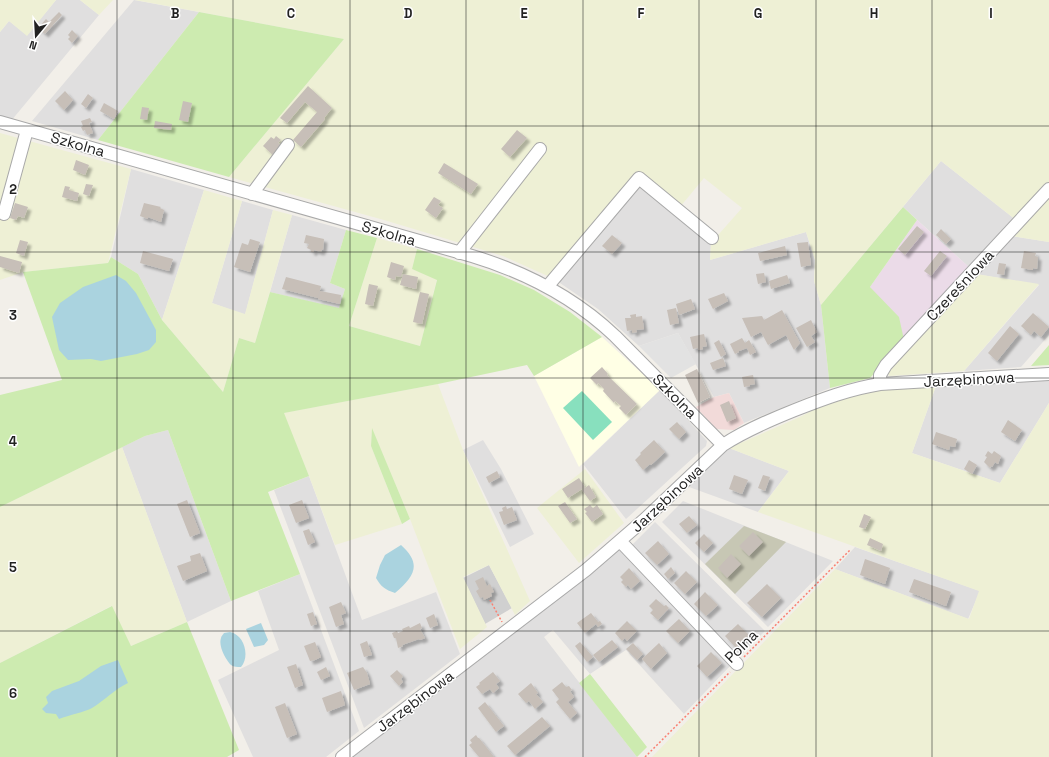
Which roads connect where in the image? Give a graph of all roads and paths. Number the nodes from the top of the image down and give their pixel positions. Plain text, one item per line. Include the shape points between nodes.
1 (0, 122) edge
2 (27, 130) junction
3 (288, 145) dead end
4 (540, 149) dead end
5 (1049, 189) edge
6 (252, 194) junction
7 (4, 214) dead end
8 (712, 238) dead end
9 (459, 253) junction
10 (547, 287) junction
11 (1049, 374) edge
12 (880, 384) junction
13 (723, 445) junction
14 (620, 541) junction
15 (851, 549) dead end
16 (490, 600) dead end
17 (504, 625) dead end
18 (737, 664) junction
19 (342, 757) edge
20 (645, 757) edge

1 - 2 street, Szkolna
2 - 6 street, Szkolna
2 - 7 street
3 - 6 street
4 - 9 street
5 - 12 street, Czereśniowa via 886,365 880,375
6 - 9 street, Szkolna
8 - 10 street via 639,178
9 - 10 street, Szkolna via 509,269
10 - 13 street, Szkolna via 579,306 613,334
11 - 12 street, Jarzębinowa
12 - 13 street, Jarzębinowa via 827,397 766,422
13 - 14 street, Jarzębinowa
14 - 18 street
14 - 19 street, Jarzębinowa via 586,570
15 - 18 path, Polna
16 - 17 path
18 - 20 path, Polna

